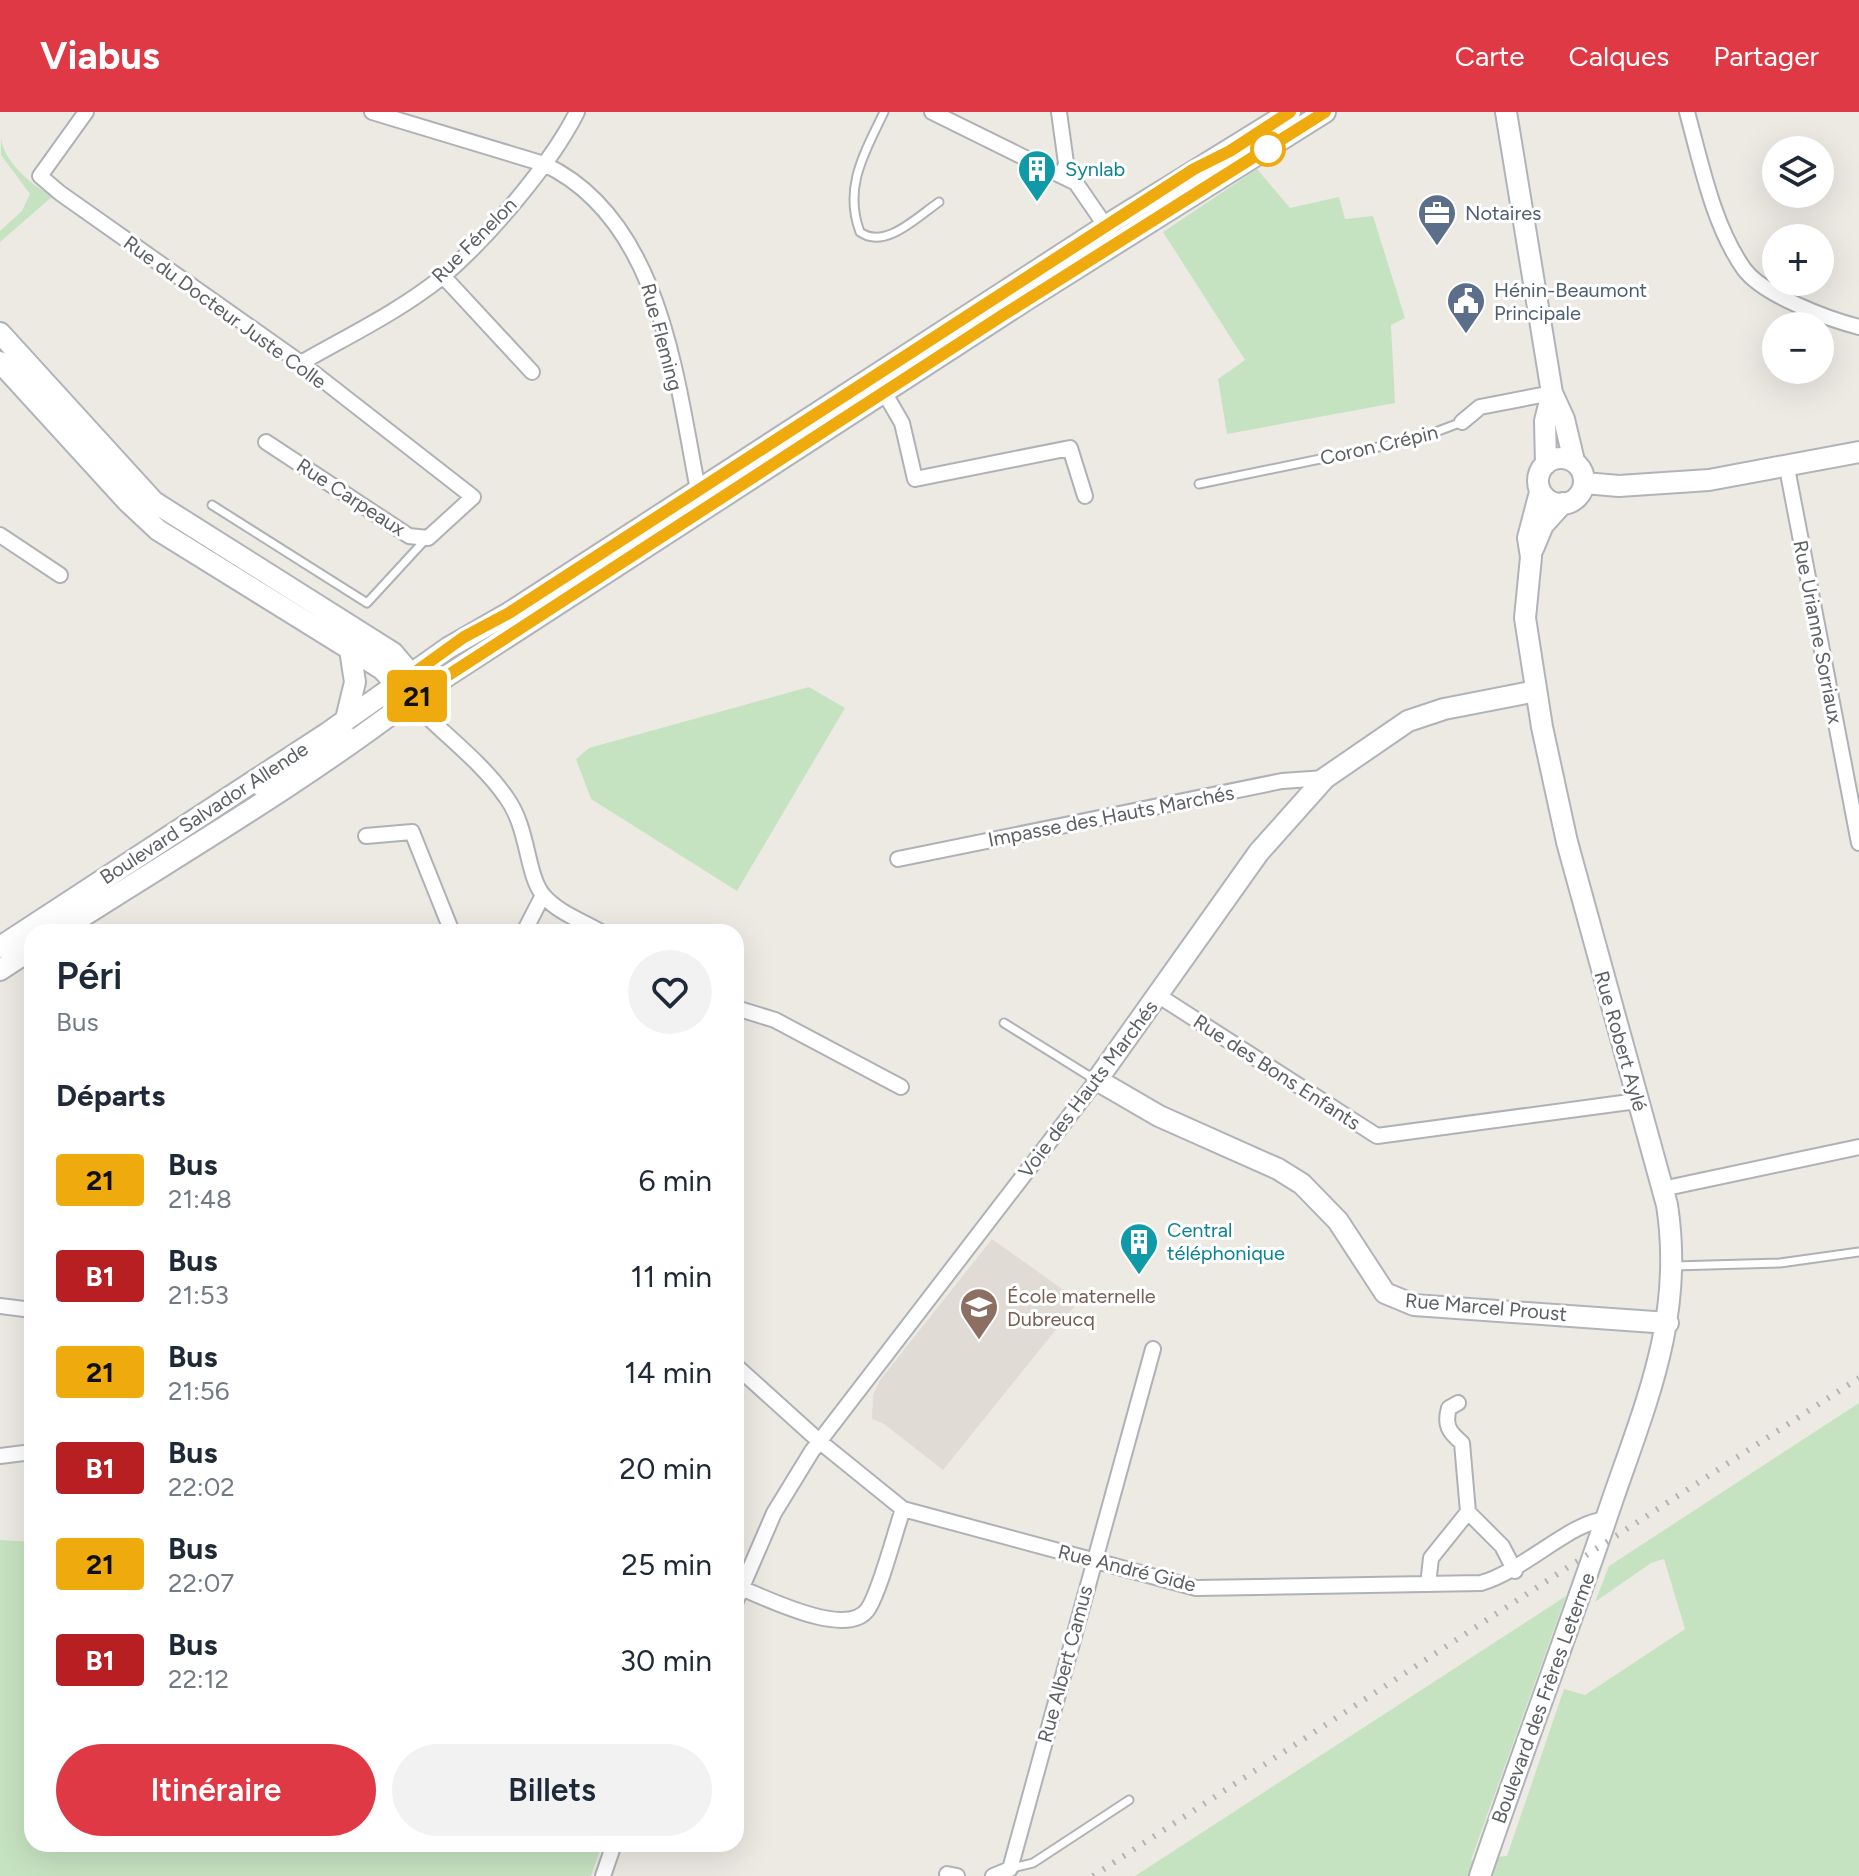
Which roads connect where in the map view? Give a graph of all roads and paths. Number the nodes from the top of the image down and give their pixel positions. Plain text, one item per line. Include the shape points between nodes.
1 (86, 112) edge
2 (372, 112) edge
3 (577, 112) edge
4 (884, 112) edge
5 (932, 112) edge
6 (1059, 112) edge
7 (1308, 112) edge
8 (1325, 112) edge
9 (1506, 112) edge
10 (1687, 112) edge
11 (1280, 126) edge
12 (544, 164) junction
13 (1063, 174) junction
14 (939, 202) dead end
15 (1107, 225) junction
16 (1114, 246) junction
17 (443, 276) junction
18 (1859, 327) edge
19 (0, 333) edge
20 (0, 362) edge
21 (301, 363) junction
22 (532, 372) dead end
23 (884, 392) junction
24 (1552, 393) junction
25 (1462, 422) joint
26 (1859, 439) edge
27 (266, 442) dead end
28 (1859, 452) edge
29 (1831, 456) junction
30 (1574, 461) junction
31 (1546, 464) junction
32 (1787, 468) junction
33 (1584, 483) junction
34 (1199, 484) dead end
35 (698, 490) junction
36 (1540, 492) junction
37 (1085, 496) dead end
38 (473, 497) joint
39 (1563, 503) junction
40 (212, 505) dead end
41 (698, 512) junction
42 (653, 519) junction
43 (0, 535) edge
44 (428, 538) junction
45 (1531, 557) junction
46 (60, 575) dead end
47 (350, 650) junction
48 (451, 663) dead end
49 (436, 668) dead end
50 (405, 688) junction
51 (1536, 691) junction
52 (346, 719) junction
53 (1325, 778) junction
54 (366, 836) dead end
55 (1859, 843) edge
56 (898, 859) dead end
57 (543, 895) junction
58 (35, 924) edge
59 (52, 924) edge
60 (70, 924) edge
61 (449, 924) edge
62 (528, 924) edge
63 (587, 924) edge
64 (24, 931) edge
65 (24, 942) edge
66 (0, 947) edge
67 (24, 954) edge
68 (0, 958) edge
69 (0, 970) edge
70 (1159, 996) junction
71 (744, 1010) edge
72 (1004, 1023) dead end
73 (1097, 1080) junction
74 (901, 1087) dead end
75 (1637, 1101) junction
76 (1859, 1147) edge
77 (1662, 1189) junction
78 (1859, 1252) edge
79 (1672, 1266) junction
80 (0, 1306) edge
81 (24, 1309) edge
82 (1668, 1323) junction
83 (1153, 1349) dead end
84 (744, 1373) edge
85 (1458, 1403) dead end
86 (819, 1441) junction
87 (24, 1453) edge
88 (0, 1456) edge
89 (903, 1509) junction
90 (1468, 1512) junction
91 (1606, 1520) junction
92 (1094, 1561) junction
93 (1515, 1571) junction
94 (744, 1579) edge
95 (1428, 1584) junction
96 (744, 1594) edge
97 (1129, 1800) dead end
98 (611, 1852) edge
99 (1010, 1869) junction
100 (603, 1876) edge
101 (993, 1876) edge
102 (1480, 1876) edge

1 - 21 street, Rue du Docteur Juste Colle via 40,176
2 - 12 street, Rue Fleming
3 - 12 street, Rue Fénelon via 561,145
4 - 14 lane via 856,173 852,195 860,232 869,239 885,238
5 - 13 street
6 - 13 street
7 - 11 lane
8 - 11 main road
9 - 24 main road
10 - 18 street via 1709,189 1745,270 1767,288
11 - 15 main road
11 - 16 main road
12 - 17 street, Rue Fénelon
12 - 35 street, Rue Fleming via 610,219 646,274
13 - 15 street via 1086,193
15 - 16 street
15 - 35 main road
16 - 23 main road
16 - 41 lane via 1069,259 711,493
17 - 21 street, Rue Fénelon
17 - 22 street
19 - 50 main road via 154,502 393,653 405,667
20 - 47 main road via 158,530
21 - 38 street, Rue du Docteur Juste Colle
23 - 37 street via 902,423 915,479 1070,448
23 - 41 main road
24 - 25 street, Coron Crépin via 1480,407
24 - 30 main road
24 - 31 main road via 1545,421
25 - 34 lane, Coron Crépin via 1417,439
26 - 29 main road
27 - 44 street, Rue Carpeaux via 409,536
28 - 29 main road
29 - 32 main road
30 - 31 main road
30 - 33 main road via 1583,471
31 - 36 main road via 1537,477
32 - 33 main road via 1681,483
32 - 55 street, Rue Urianne Sorriaux
33 - 39 main road via 1576,497
35 - 42 main road
36 - 39 main road
36 - 45 main road, Rue Robert Aylé via 1531,518
38 - 44 street, Rue Carpeaux
39 - 45 main road, Rue Robert Aylé via 1543,525
40 - 44 lane via 367,603
41 - 50 main road
42 - 48 lane via 638,541
42 - 50 main road via 464,637
43 - 46 street
45 - 51 main road, Rue Robert Aylé via 1525,618
47 - 50 main road
47 - 52 main road via 355,682
49 - 50 lane
50 - 52 main road, Boulevard Salvador Allende
50 - 57 street via 505,795 519,818
50 - 59 lane via 329,744
50 - 60 main road, Boulevard Salvador Allende via 337,755
51 - 53 main road, Voie des Hauts Marchés via 1408,721
51 - 75 main road, Rue Robert Aylé via 1567,842
52 - 58 main road, Boulevard Salvador Allende
53 - 56 street, Impasse des Hauts Marchés via 1282,781
53 - 70 main road, Voie des Hauts Marchés via 1259,852
54 - 61 street via 412,832
57 - 62 street
57 - 63 street
64 - 66 main road, Boulevard Salvador Allende
65 - 68 lane
67 - 69 main road
70 - 73 main road, Voie des Hauts Marchés
70 - 75 street, Rue des Bons Enfants via 1377,1136
71 - 74 street via 775,1020
72 - 73 lane
73 - 82 main road, Rue Marcel Proust via 1159,1116 1302,1184 1338,1221 1370,1273 1396,1300
73 - 86 street, Voie des Hauts Marchés
75 - 77 main road, Rue Robert Aylé
76 - 77 street
77 - 79 main road, Rue Robert Aylé
78 - 79 lane via 1780,1263
79 - 82 main road, Rue Robert Aylé
80 - 81 street
82 - 91 main road, Rue Robert Aylé
83 - 92 street, Rue Albert Camus
84 - 86 street, Rue André Gide
85 - 90 street via 1449,1408 1446,1420 1462,1443
86 - 89 street, Rue André Gide
86 - 94 street, Voie des Hauts Marchés via 774,1513
87 - 88 street
89 - 92 street, Rue André Gide
89 - 96 street via 868,1610 851,1622 831,1621
90 - 93 street via 1502,1546
90 - 95 street via 1431,1558
91 - 93 street, Rue André Gide via 1588,1520
91 - 102 main road, Boulevard des Frères Leterme
92 - 95 street, Rue André Gide via 1196,1588
92 - 99 street, Rue Albert Camus
93 - 95 street, Rue André Gide via 1481,1583
97 - 99 lane via 1033,1863
98 - 100 street
99 - 101 street

